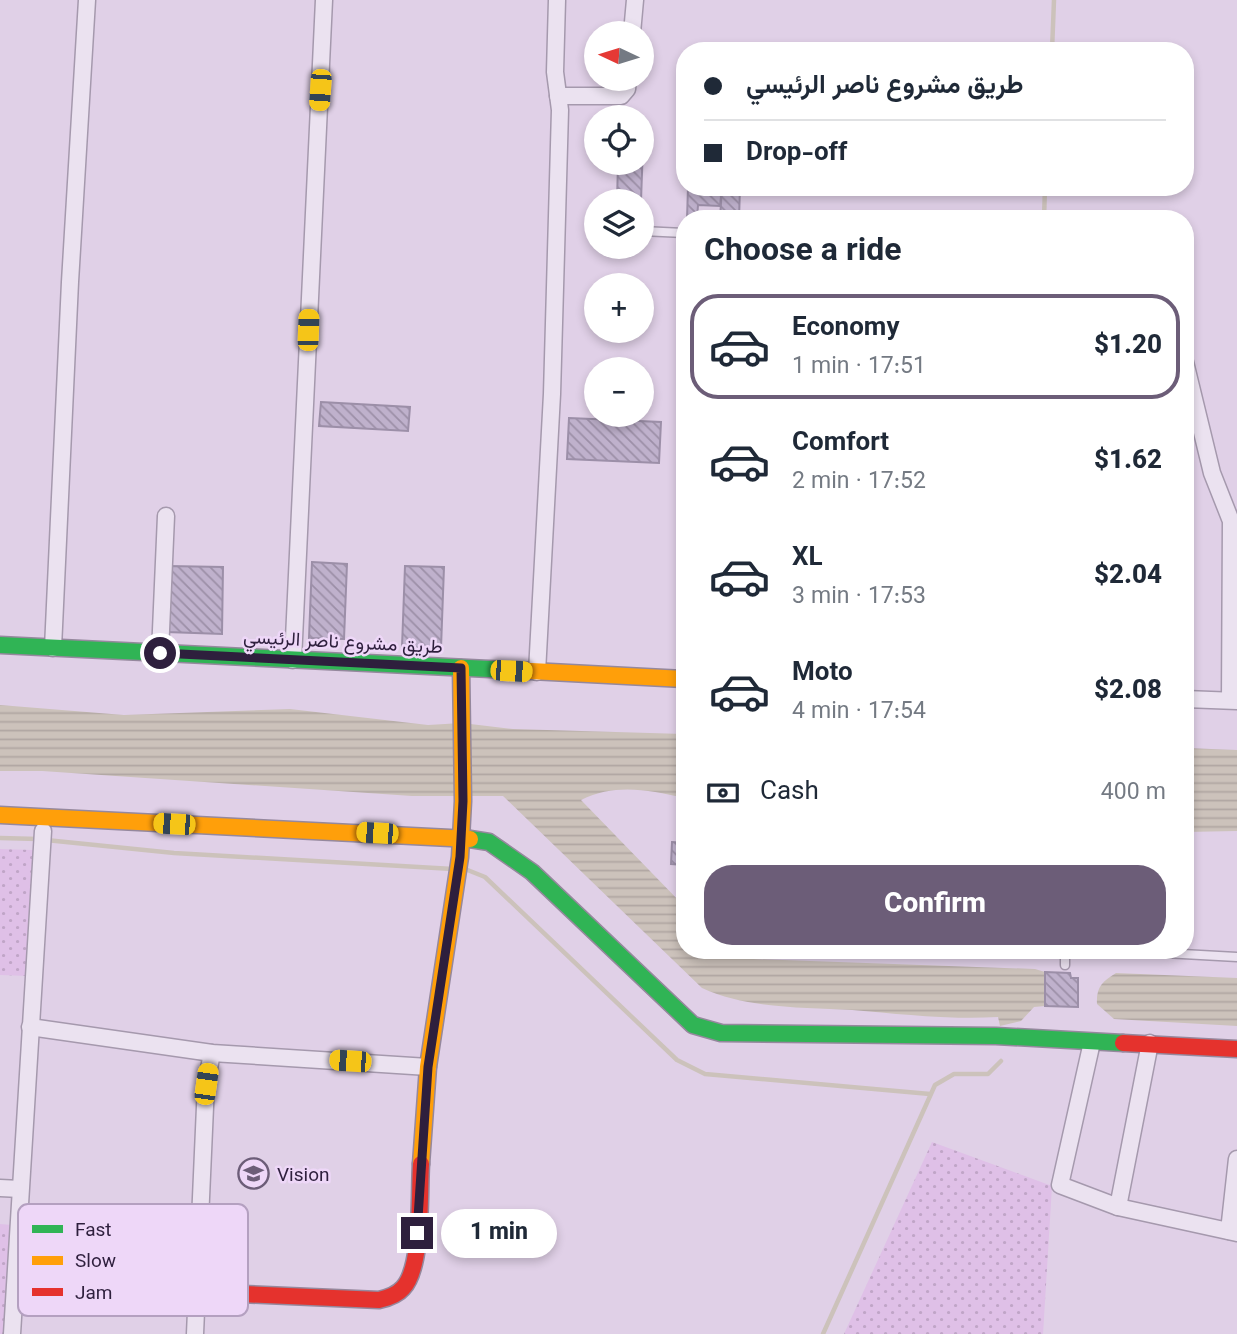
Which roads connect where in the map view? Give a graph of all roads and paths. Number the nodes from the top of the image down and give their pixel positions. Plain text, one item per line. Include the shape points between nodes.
1 (87, 0) edge
2 (324, 0) edge
3 (557, 0) edge
4 (635, 0) edge
5 (633, 21) edge
6 (625, 91) edge
7 (558, 96) junction
8 (654, 232) edge
9 (676, 233) edge
10 (1194, 399) edge
11 (166, 516) dead end
12 (0, 645) edge
13 (53, 648) junction
14 (160, 653) junction
15 (293, 660) junction
16 (461, 668) junction
17 (537, 672) junction
18 (676, 679) edge
19 (1194, 699) edge
20 (1234, 700) edge
21 (0, 815) edge
22 (43, 831) dead end
23 (461, 837) junction
24 (1194, 955) edge
25 (1237, 957) edge
26 (1065, 959) edge
27 (1065, 965) dead end
28 (30, 1027) junction
29 (1092, 1042) junction
30 (1150, 1043) junction
31 (1237, 1049) edge
32 (212, 1053) junction
33 (428, 1067) junction
34 (1237, 1159) edge
35 (0, 1188) edge
36 (20, 1189) junction
37 (19, 1204) edge
38 (200, 1204) edge
39 (1118, 1207) junction
40 (18, 1225) edge
41 (1233, 1232) edge
42 (248, 1294) edge
43 (195, 1316) edge
44 (12, 1334) edge
45 (195, 1334) edge

1 - 13 street
2 - 15 street
3 - 7 street
4 - 5 street
6 - 7 street via 621,96
7 - 17 street via 552,394
8 - 9 lane
10 - 20 street via 1212,473 1231,521
11 - 14 street
12 - 13 street, طريق مشروع ناصر الرئيسي
13 - 14 street, طريق مشروع ناصر الرئيسي
14 - 15 street, طريق مشروع ناصر الرئيسي
15 - 16 street, طريق مشروع ناصر الرئيسي
16 - 17 street, طريق مشروع ناصر الرئيسي
16 - 23 street
17 - 18 street, طريق مشروع ناصر الرئيسي
19 - 20 street
21 - 23 street
22 - 28 street
23 - 29 street via 489,842 524,866 680,1014 705,1029 735,1034 996,1036
23 - 33 street
24 - 25 lane
26 - 27 lane
28 - 32 street
28 - 36 street
29 - 30 street
29 - 39 street via 1060,1185
30 - 31 street
30 - 39 street
32 - 33 street
32 - 38 street via 206,1084
33 - 42 street via 415,1260 406,1288 395,1297 379,1300
34 - 41 street
35 - 36 street
36 - 37 street
39 - 41 street
40 - 44 street
43 - 45 street

